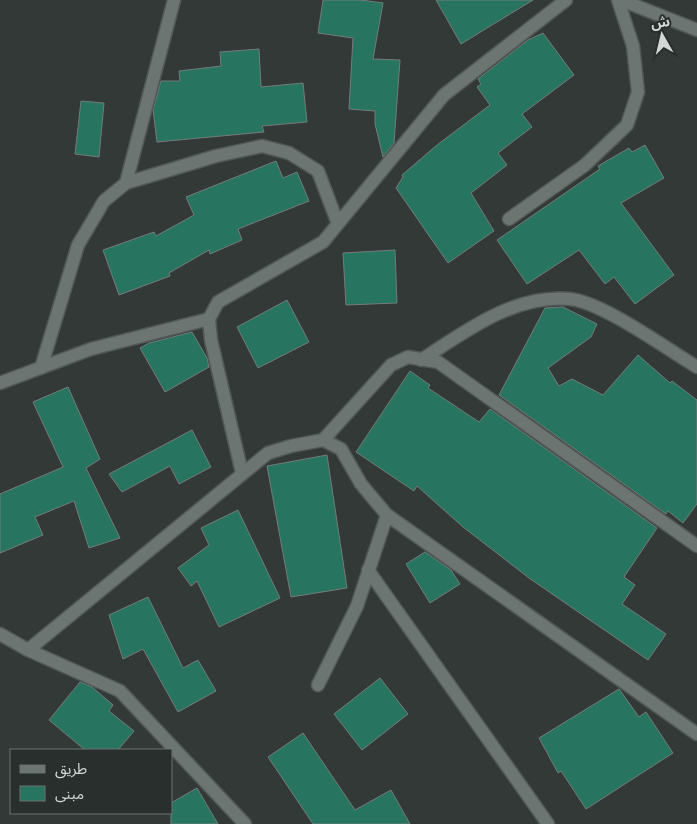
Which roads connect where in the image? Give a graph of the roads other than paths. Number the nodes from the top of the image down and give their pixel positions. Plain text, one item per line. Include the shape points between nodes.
1 (174, 0) edge
2 (566, 0) edge
3 (619, 0) edge
4 (697, 30) edge
5 (126, 183) junction
6 (509, 219) dead end
7 (338, 224) junction
8 (209, 319) junction
9 (421, 360) junction
10 (697, 367) edge
11 (40, 368) junction
12 (0, 383) edge
13 (323, 440) junction
14 (242, 473) junction
15 (387, 514) junction
16 (697, 546) edge
17 (368, 570) junction
18 (0, 634) edge
19 (28, 650) junction
20 (318, 685) dead end
21 (697, 734) edge
22 (245, 824) edge
23 (548, 824) edge

1 - 5 street
2 - 7 street via 444,94
3 - 4 street
3 - 6 street via 633,46 638,92 627,125 585,165
5 - 7 street via 262,146 289,153 318,171
5 - 11 street via 104,201 78,246
7 - 8 street via 323,242 218,302
8 - 11 street via 91,349
8 - 14 street via 210,340
9 - 10 street via 488,317 531,302 571,299 606,311
9 - 13 street via 408,357 391,365
9 - 16 street via 438,362
11 - 12 street
13 - 14 street via 268,453
13 - 15 street via 342,448 361,484
14 - 19 street
15 - 17 street
15 - 21 street
17 - 20 street via 357,606
17 - 23 street
18 - 19 street
19 - 22 street via 120,691

